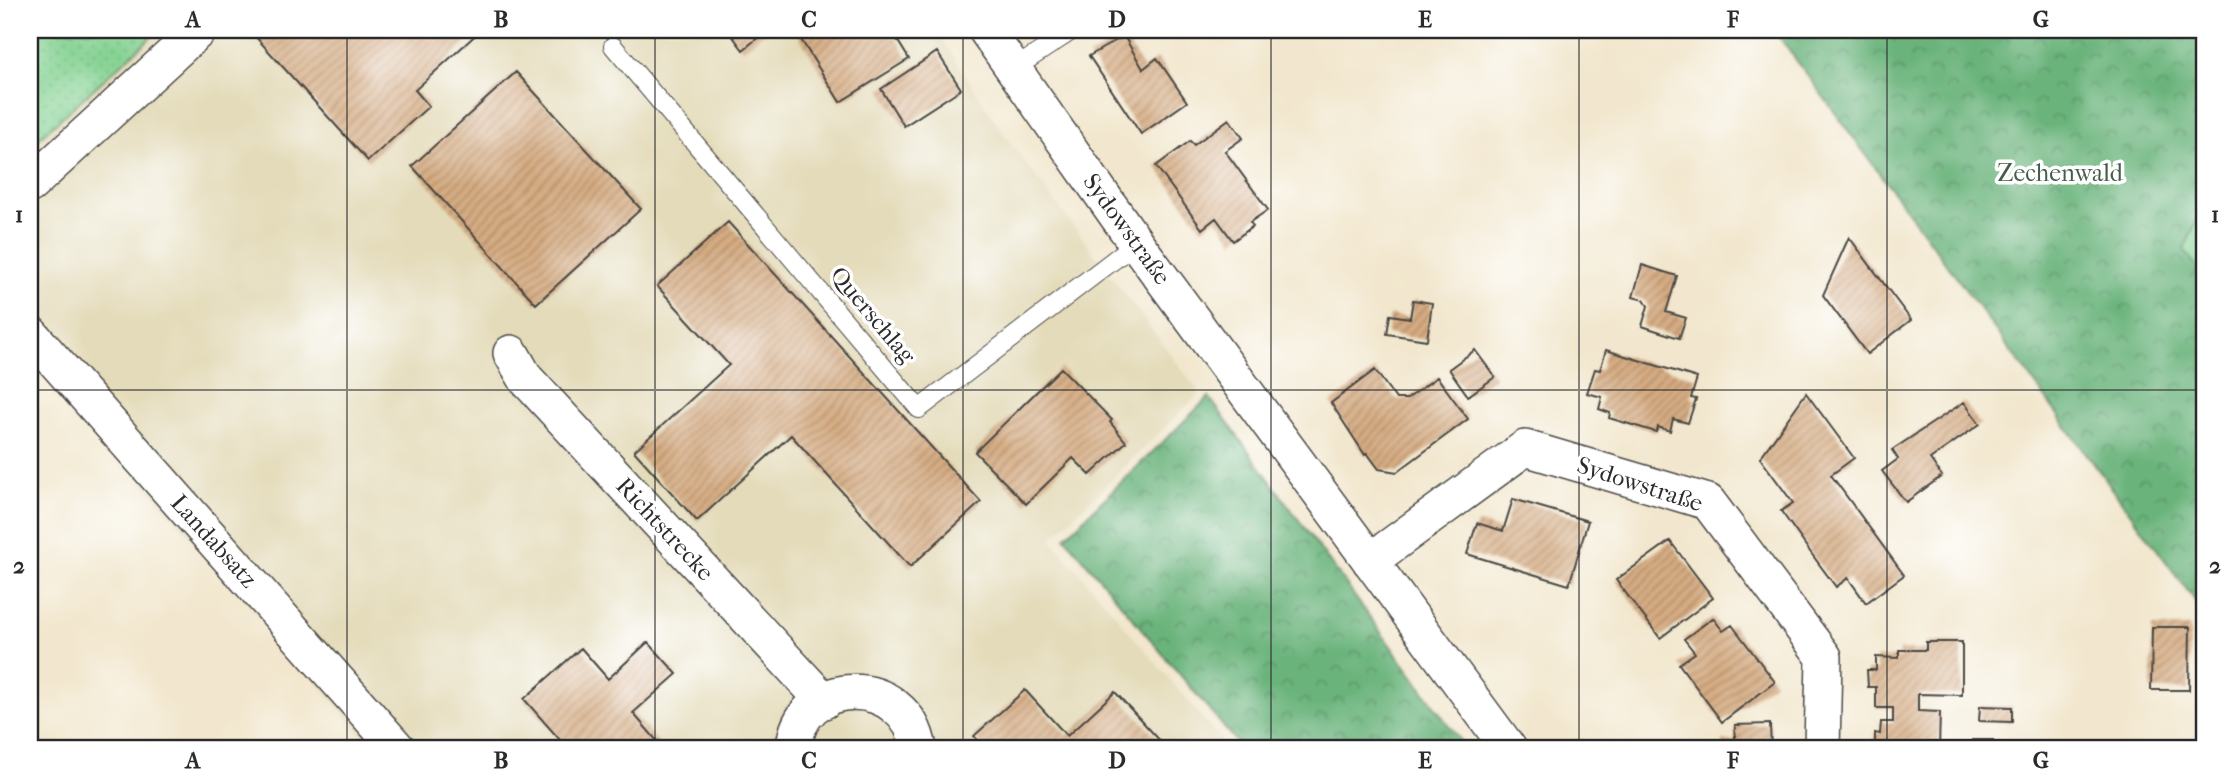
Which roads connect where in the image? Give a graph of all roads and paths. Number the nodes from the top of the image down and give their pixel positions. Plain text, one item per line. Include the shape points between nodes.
1 (199, 30) edge
2 (986, 30) edge
3 (1073, 30) edge
4 (613, 46) dead end
5 (1012, 70) junction
6 (30, 185) edge
7 (1136, 243) junction
8 (30, 333) edge
9 (511, 353) dead end
10 (1370, 561) junction
11 (824, 701) junction
12 (398, 749) edge
13 (794, 749) edge
14 (919, 749) edge
15 (1509, 749) edge
16 (1822, 749) edge

1 - 6 street
2 - 5 street, Sydowstraße
3 - 5 lane
4 - 7 lane, Querschlag via 919,409
5 - 7 street, Sydowstraße
7 - 10 street, Sydowstraße
8 - 12 street, Landabsatz
9 - 11 street, Richtstrecke via 526,379
10 - 15 street, Sydowstraße
10 - 16 street, Sydowstraße via 1525,448 1708,502 1824,657
11 - 13 street via 800,726
11 - 14 street via 858,692 891,702 905,714

